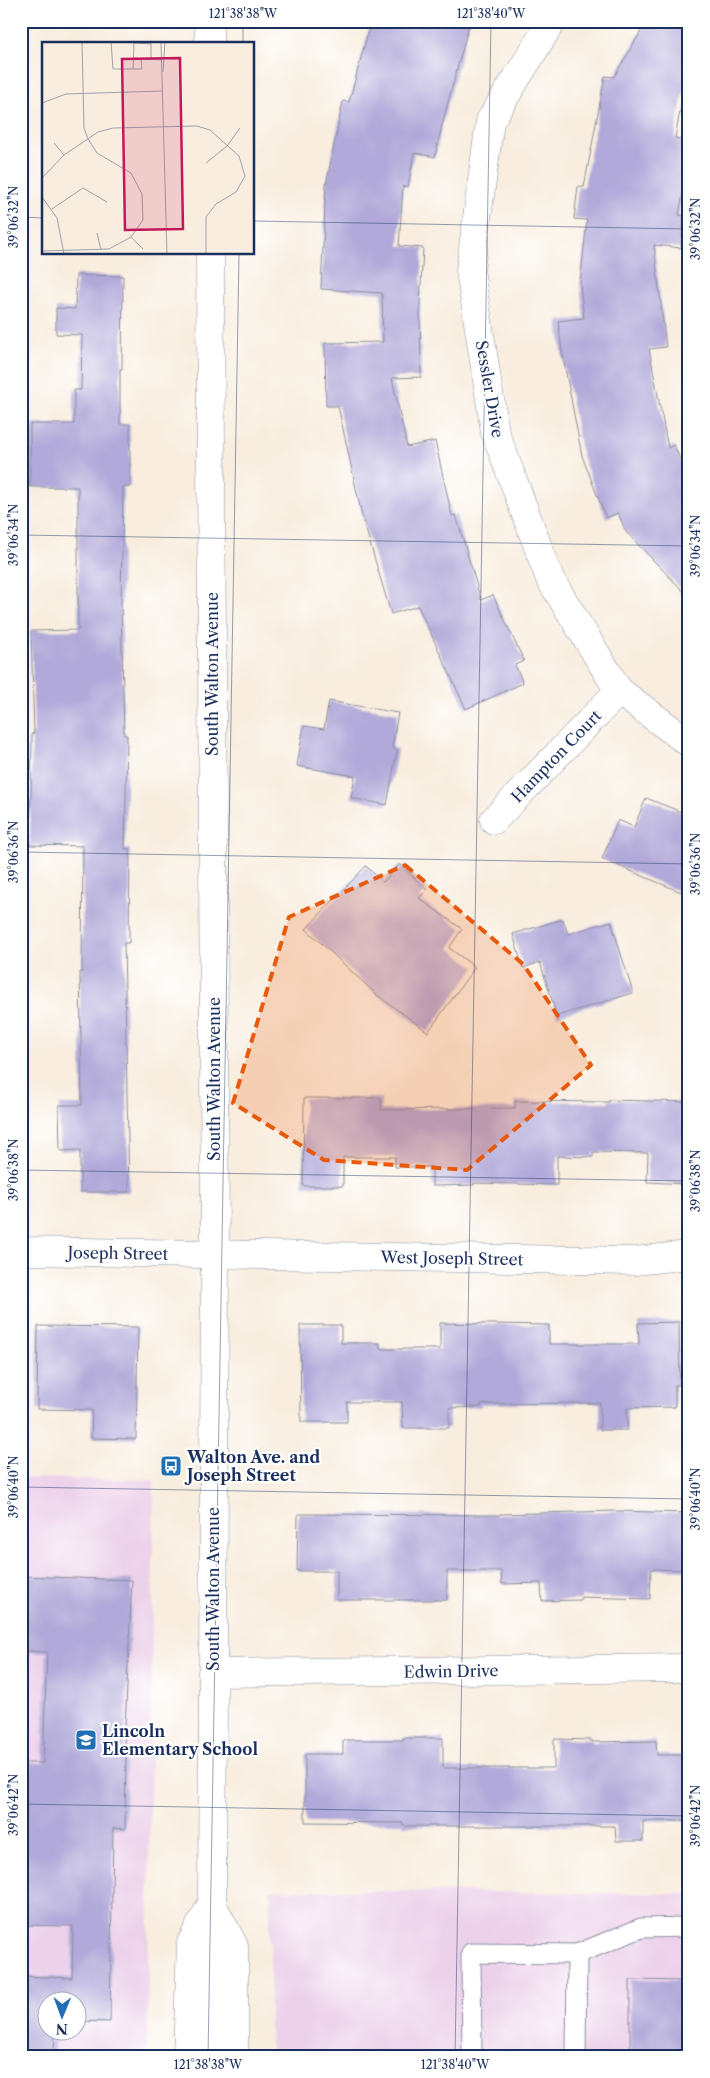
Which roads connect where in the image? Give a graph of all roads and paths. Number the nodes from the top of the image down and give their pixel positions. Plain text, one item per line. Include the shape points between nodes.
1 (209, 21) edge
2 (552, 21) edge
3 (210, 42) edge
4 (210, 255) edge
5 (619, 691) junction
6 (689, 743) edge
7 (494, 820) dead end
8 (21, 1251) edge
9 (215, 1254) junction
10 (689, 1256) edge
11 (689, 1668) edge
12 (212, 1673) junction
13 (212, 1904) junction
14 (689, 1927) edge
15 (577, 1954) junction
16 (187, 2057) edge
17 (217, 2057) edge
18 (234, 2057) edge
19 (472, 2057) edge
20 (576, 2057) edge

1 - 3 street
2 - 5 street, Sessler Drive via 490,121 470,270 496,432 550,578
4 - 9 street, South Walton Avenue
5 - 6 street, Sessler Drive
5 - 7 street, Hampton Court
8 - 9 street, Joseph Street
9 - 10 street, West Joseph Street via 636,1261
9 - 12 street, South Walton Avenue
11 - 12 street, Edwin Drive
12 - 13 street, South Walton Avenue
13 - 16 street, South Walton Avenue via 191,1943
13 - 17 street via 214,2042
13 - 18 street, South Walton Avenue via 234,1946
14 - 15 lane via 641,1928
15 - 19 lane via 471,1953
15 - 20 lane

